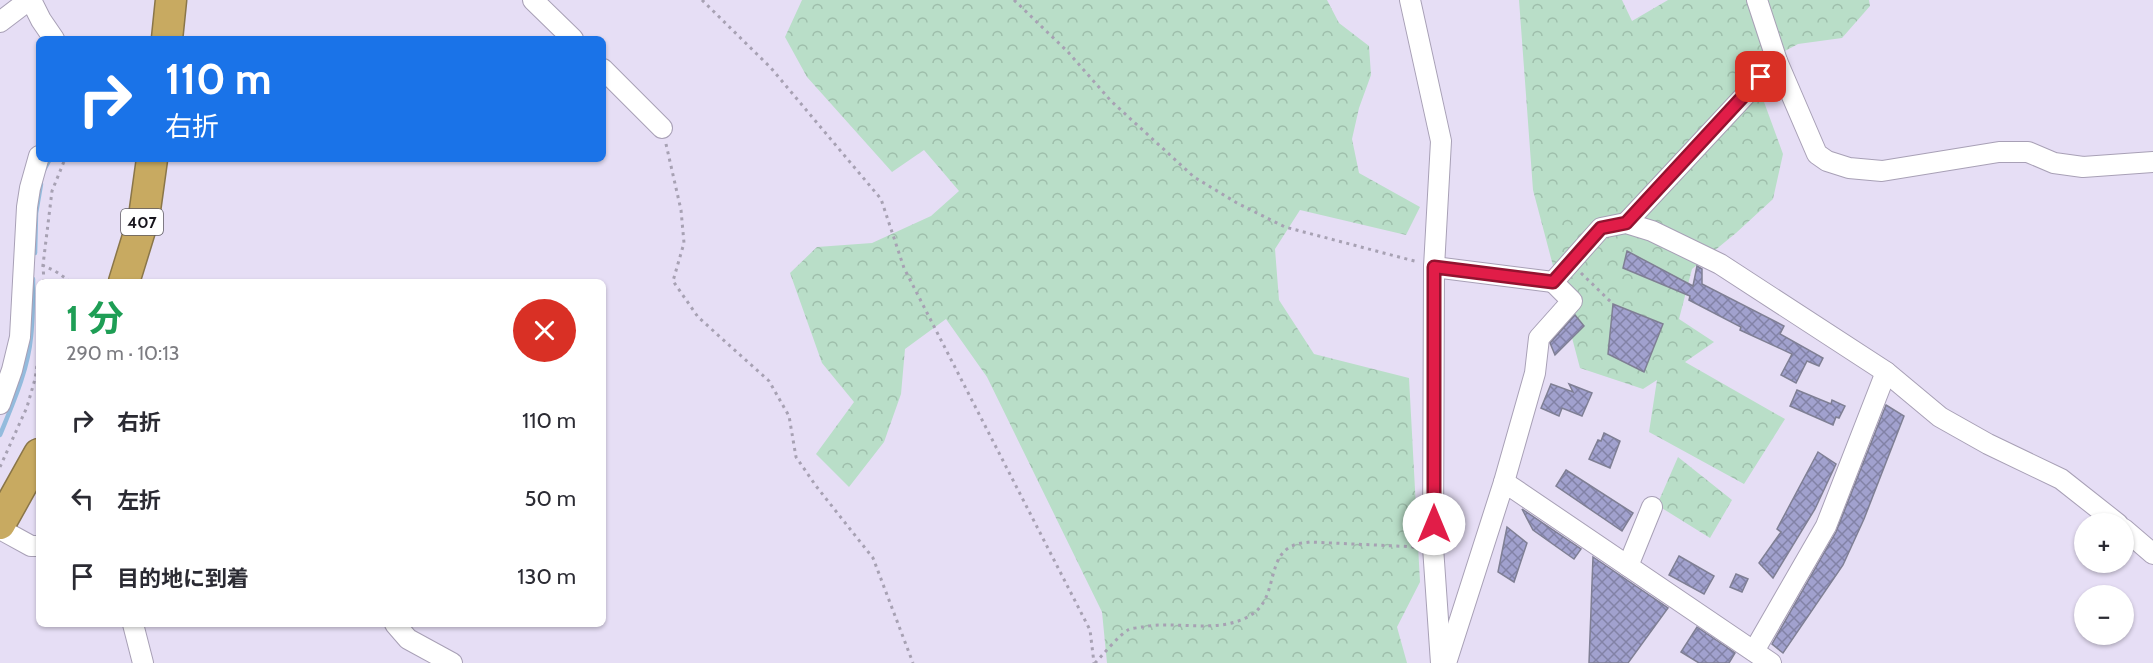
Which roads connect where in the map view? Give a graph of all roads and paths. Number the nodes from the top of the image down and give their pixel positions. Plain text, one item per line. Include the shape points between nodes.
1 (30, 0) edge
2 (171, 0) edge
3 (533, 0) edge
4 (702, 0) edge
5 (1014, 0) edge
6 (1410, 0) edge
7 (1756, 0) edge
8 (0, 22) edge
9 (52, 36) edge
10 (167, 36) edge
11 (570, 36) edge
12 (1777, 61) junction
13 (606, 72) edge
14 (662, 128) joint
15 (37, 162) edge
16 (64, 162) edge
17 (152, 162) edge
18 (2153, 162) edge
19 (1626, 223) junction
20 (23, 263) junction
21 (1571, 264) junction
22 (43, 265) junction
23 (1434, 267) junction
24 (44, 279) edge
25 (67, 279) edge
26 (125, 279) edge
27 (1553, 282) junction
28 (1612, 304) dead end
29 (36, 372) edge
30 (1886, 372) junction
31 (0, 404) edge
32 (36, 459) edge
33 (0, 467) edge
34 (1504, 482) junction
35 (1652, 507) dead end
36 (2104, 513) edge
37 (0, 524) edge
38 (0, 529) edge
39 (2134, 538) edge
40 (36, 546) edge
41 (1433, 547) junction
42 (2153, 554) edge
43 (1628, 566) junction
44 (135, 627) edge
45 (398, 627) edge
46 (1754, 651) junction
47 (143, 663) edge
48 (452, 663) edge
49 (914, 663) edge
50 (1095, 663) edge
51 (1441, 663) edge
52 (1446, 663) edge
53 (1771, 663) edge

1 - 8 street
1 - 9 street
2 - 10 highway
3 - 11 street
4 - 50 path via 771,68 880,198 904,268 1090,630
5 - 23 path via 1111,101 1194,177 1285,226
6 - 23 street via 1441,141
7 - 12 street
12 - 18 street via 1816,154 1848,168 1882,171 1999,152 2028,152 2054,163 2083,167
12 - 19 street
13 - 14 street
14 - 49 path via 681,210 684,243 673,281 698,317 769,381 789,417 796,457 873,558
15 - 20 street via 27,207
16 - 22 path via 52,191
17 - 26 highway, 407 via 144,217
19 - 21 street via 1601,228
19 - 30 street via 1652,231 1720,264
20 - 22 path
20 - 31 street via 20,337
21 - 27 street
21 - 28 path
22 - 24 path
22 - 25 path
23 - 27 street
23 - 41 street
27 - 34 street via 1572,301 1539,338 1535,373
29 - 33 path via 27,407
30 - 36 street via 1940,417 2061,478
30 - 46 street via 1827,526
32 - 37 highway
34 - 43 street
34 - 52 street
35 - 43 street
38 - 40 street
39 - 42 street
41 - 50 path via 1310,542 1292,545 1281,553 1270,590 1251,615 1238,621 1202,626 1156,624 1128,630
41 - 51 street
43 - 46 street
44 - 47 street
45 - 48 street via 408,639
46 - 53 street

